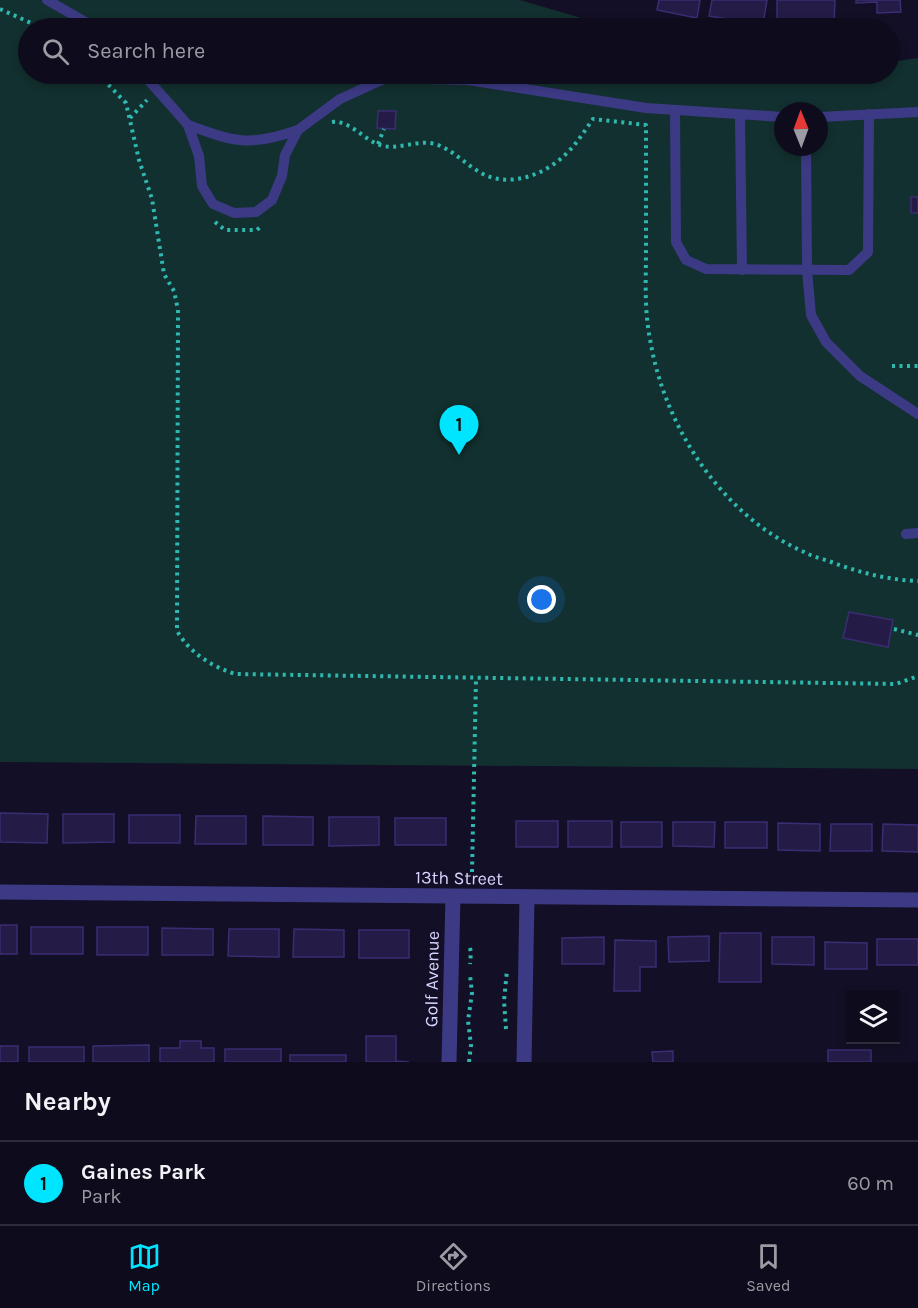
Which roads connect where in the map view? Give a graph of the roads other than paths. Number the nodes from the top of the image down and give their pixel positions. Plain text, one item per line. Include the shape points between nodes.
1 (46, 0) edge
2 (78, 18) edge
3 (152, 84) edge
4 (373, 84) edge
5 (493, 84) edge
6 (675, 110) junction
7 (918, 112) edge
8 (869, 114) junction
9 (740, 115) junction
10 (828, 116) edge
11 (774, 117) edge
12 (188, 125) junction
13 (298, 130) junction
14 (806, 156) edge
15 (742, 270) junction
16 (807, 270) junction
17 (918, 414) edge
18 (906, 534) dead end
19 (918, 534) edge
20 (0, 892) edge
21 (453, 897) junction
22 (526, 898) junction
23 (918, 900) edge
24 (449, 1062) edge
25 (524, 1062) edge

1 - 2 lane
3 - 12 lane
4 - 13 lane via 340,99
5 - 6 lane
6 - 9 lane
6 - 15 lane via 676,242 686,260 696,265
7 - 8 lane
8 - 10 lane
8 - 16 lane via 868,252 849,270
9 - 11 lane
9 - 15 lane
12 - 13 lane via 244,141 266,140
12 - 13 lane via 199,156 202,186 213,204 234,213 256,212 272,200 285,155
14 - 16 lane
15 - 16 lane
16 - 17 lane via 811,315 826,342 860,376
18 - 19 lane
20 - 21 street, 13th Street
21 - 22 street, 13th Street
21 - 24 street, Golf Avenue
22 - 23 street, 13th Street
22 - 25 street

